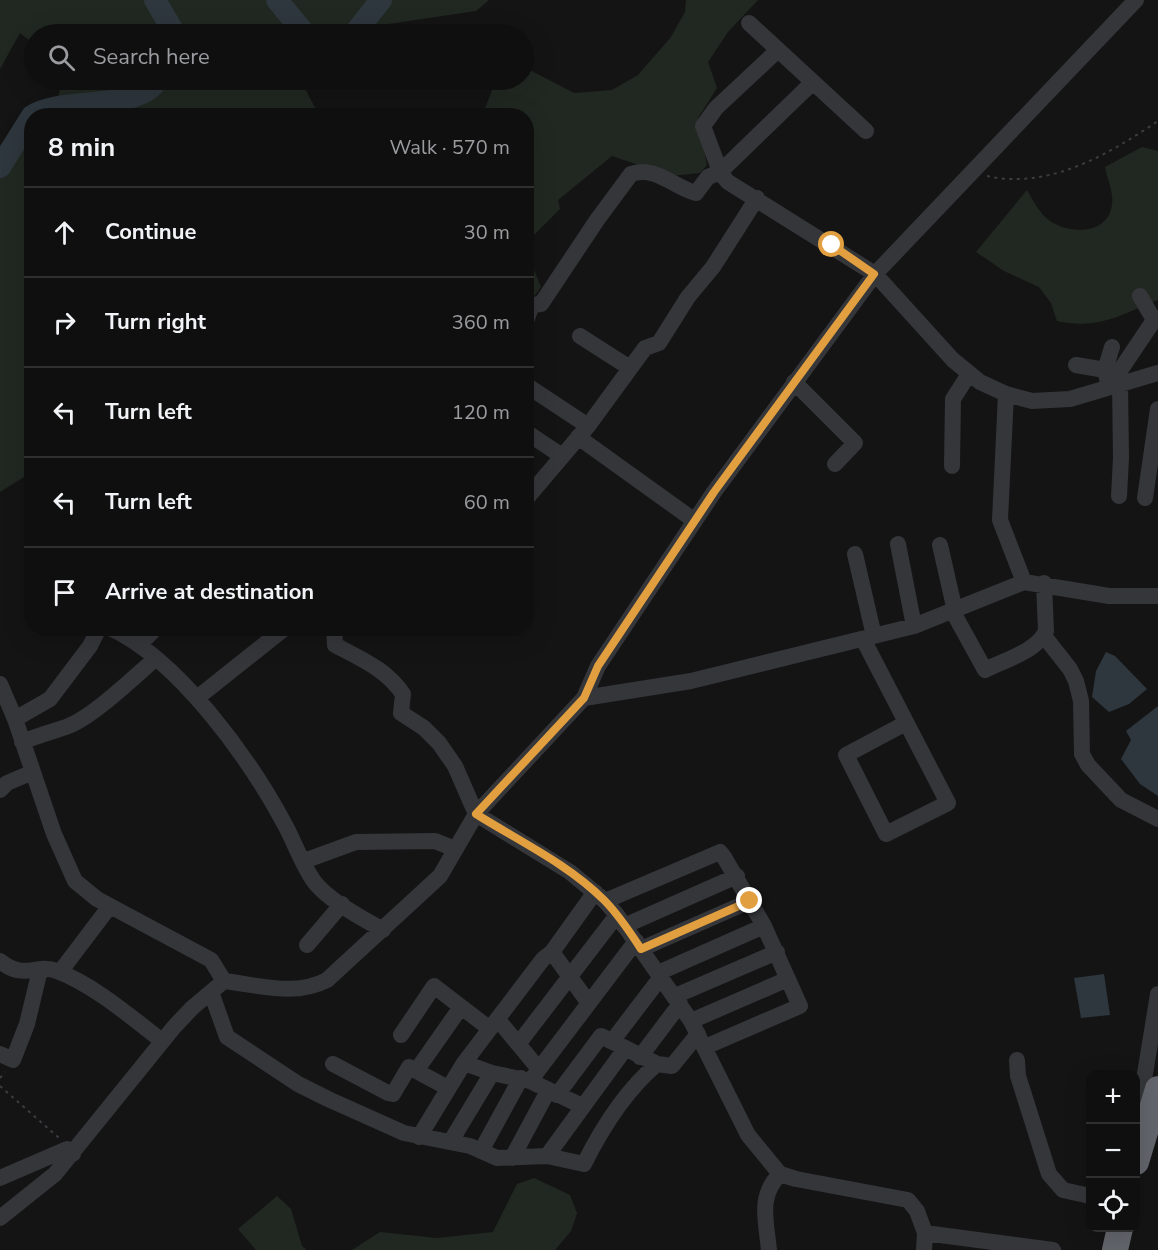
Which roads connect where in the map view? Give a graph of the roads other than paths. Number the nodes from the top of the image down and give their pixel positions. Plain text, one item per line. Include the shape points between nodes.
1 (1136, 0) edge
2 (749, 22) dead end
3 (778, 50) junction
4 (813, 82) junction
5 (866, 131) dead end
6 (720, 172) junction
7 (757, 198) junction
8 (874, 274) junction
9 (1140, 296) dead end
10 (534, 305) edge
11 (1156, 320) edge
12 (580, 336) dead end
13 (1112, 347) dead end
14 (1076, 365) dead end
15 (630, 368) junction
16 (1105, 370) junction
17 (1158, 373) edge
18 (969, 374) junction
19 (794, 382) junction
20 (1115, 385) junction
21 (534, 392) edge
22 (1006, 394) junction
23 (1158, 409) edge
24 (583, 432) junction
25 (534, 437) edge
26 (562, 456) junction
27 (835, 464) dead end
28 (952, 466) dead end
29 (534, 484) edge
30 (1119, 496) dead end
31 (1145, 498) dead end
32 (695, 521) junction
33 (897, 544) dead end
34 (940, 546) dead end
35 (855, 554) dead end
36 (1024, 582) junction
37 (1044, 584) junction
38 (1158, 596) edge
39 (954, 611) junction
40 (914, 626) junction
41 (95, 636) edge
42 (124, 636) edge
43 (148, 636) edge
44 (275, 636) edge
45 (1044, 636) junction
46 (334, 637) edge
47 (868, 637) junction
48 (139, 645) junction
49 (155, 659) junction
50 (0, 684) edge
51 (197, 698) junction
52 (584, 698) junction
53 (15, 719) junction
54 (906, 723) junction
55 (22, 742) junction
56 (33, 772) junction
57 (0, 790) edge
58 (476, 814) junction
59 (1158, 819) edge
60 (455, 849) junction
61 (304, 861) junction
62 (737, 876) junction
63 (600, 896) junction
64 (750, 901) junction
65 (342, 904) junction
66 (110, 906) junction
67 (621, 921) junction
68 (764, 926) junction
69 (383, 930) junction
70 (307, 945) dead end
71 (638, 945) junction
72 (552, 952) junction
73 (777, 952) junction
74 (2, 967) edge
75 (40, 970) junction
76 (60, 972) junction
77 (660, 975) junction
78 (570, 978) junction
79 (788, 979) junction
80 (218, 986) junction
81 (1158, 994) edge
82 (678, 1000) junction
83 (588, 1002) junction
84 (462, 1007) junction
85 (494, 1025) junction
86 (698, 1034) junction
87 (401, 1035) dead end
88 (162, 1041) junction
89 (519, 1043) junction
90 (626, 1049) junction
91 (0, 1054) edge
92 (1017, 1060) dead end
93 (464, 1063) junction
94 (333, 1064) dead end
95 (657, 1064) junction
96 (416, 1071) junction
97 (492, 1073) junction
98 (529, 1076) junction
99 (448, 1088) junction
100 (1158, 1089) edge
101 (553, 1093) junction
102 (582, 1106) junction
103 (1137, 1124) edge
104 (419, 1137) junction
105 (451, 1141) junction
106 (1140, 1147) edge
107 (70, 1151) junction
108 (481, 1151) junction
109 (547, 1156) junction
110 (512, 1158) junction
111 (780, 1174) junction
112 (0, 1178) edge
113 (1086, 1195) edge
114 (0, 1218) edge
115 (1119, 1232) edge
116 (925, 1242) edge
117 (1012, 1247) edge
118 (769, 1250) edge
119 (1053, 1250) edge
120 (1115, 1250) edge

1 - 8 street
2 - 3 street
3 - 4 street
3 - 6 street via 716,108 703,126
4 - 5 street
4 - 6 street
6 - 7 street via 728,182
6 - 10 street via 708,177 696,193 665,177 631,174 541,304
7 - 8 street
7 - 15 street via 659,343 645,348
8 - 18 street
8 - 19 street
9 - 11 street
11 - 20 street
12 - 15 street
13 - 16 street
14 - 16 street
15 - 24 street
16 - 20 street
17 - 20 street
18 - 22 street
18 - 28 street via 953,399
19 - 27 street via 855,443
19 - 32 street
20 - 22 street via 1070,399 1045,401
20 - 30 street via 1121,458
21 - 24 street
22 - 36 street via 1000,520
23 - 31 street
24 - 26 street
24 - 32 street
25 - 26 street
26 - 29 street
32 - 52 street via 598,666
33 - 40 street
34 - 39 street
35 - 47 street
36 - 37 street
36 - 39 street
37 - 38 street via 1109,596
37 - 45 street
39 - 40 street
39 - 45 street via 986,670 1033,646
40 - 47 street
41 - 53 street via 50,699
42 - 48 street
43 - 48 street
44 - 51 street
45 - 59 street via 1076,681 1081,701 1082,754 1088,765 1121,800
46 - 58 street via 393,679 403,694 401,713 439,743 455,766
47 - 52 street via 691,681
47 - 54 street
48 - 49 street
49 - 51 street
49 - 55 street via 86,716 67,727
50 - 53 street
51 - 61 street via 284,821
52 - 58 street
53 - 55 street
54 - 54 street via 948,803 886,834 846,755
55 - 56 street
56 - 57 street
56 - 66 street via 72,877
58 - 60 street
58 - 63 street via 554,861
60 - 61 street via 435,841 356,842
60 - 69 street via 440,876
61 - 65 street via 314,881
62 - 63 street via 720,852
62 - 64 street
62 - 67 street
63 - 67 street
63 - 72 street
64 - 68 street
64 - 71 street
65 - 69 street
65 - 70 street
66 - 76 street
66 - 80 street via 211,960
67 - 71 street
67 - 78 street
68 - 73 street
68 - 77 street
69 - 80 street via 315,987 285,990
71 - 77 street
71 - 83 street
72 - 78 street
72 - 85 street
73 - 79 street
73 - 82 street
74 - 75 street
75 - 76 street
75 - 91 street via 27,1024 13,1060
76 - 88 street via 111,1002
77 - 82 street
77 - 90 street
78 - 83 street
78 - 89 street
79 - 86 street
79 - 86 street via 800,1006
80 - 88 street
80 - 104 street via 226,1037 256,1059 328,1099
81 - 103 street
82 - 86 street
82 - 90 street
83 - 98 street
84 - 85 street
84 - 87 street via 434,986
84 - 96 street
85 - 89 street
85 - 93 street
86 - 95 street via 672,1066
86 - 111 street via 748,1135
88 - 107 street
89 - 98 street
90 - 95 street
90 - 101 street via 601,1036
90 - 102 street
92 - 113 street via 1018,1076 1049,1174 1063,1190
93 - 97 street
93 - 99 street
94 - 96 street via 393,1094 409,1067
95 - 109 street via 600,1131 584,1164
96 - 99 street
97 - 98 street
97 - 105 street
98 - 101 street
98 - 108 street
99 - 104 street
100 - 106 highway
101 - 102 street
101 - 110 street
102 - 109 street
104 - 105 street
105 - 108 street
107 - 112 street
107 - 114 street via 55,1174
108 - 110 street via 497,1158
109 - 110 street
111 - 116 street via 908,1200 917,1211
111 - 118 street via 768,1186 765,1204
115 - 120 highway
116 - 117 street
117 - 119 street

